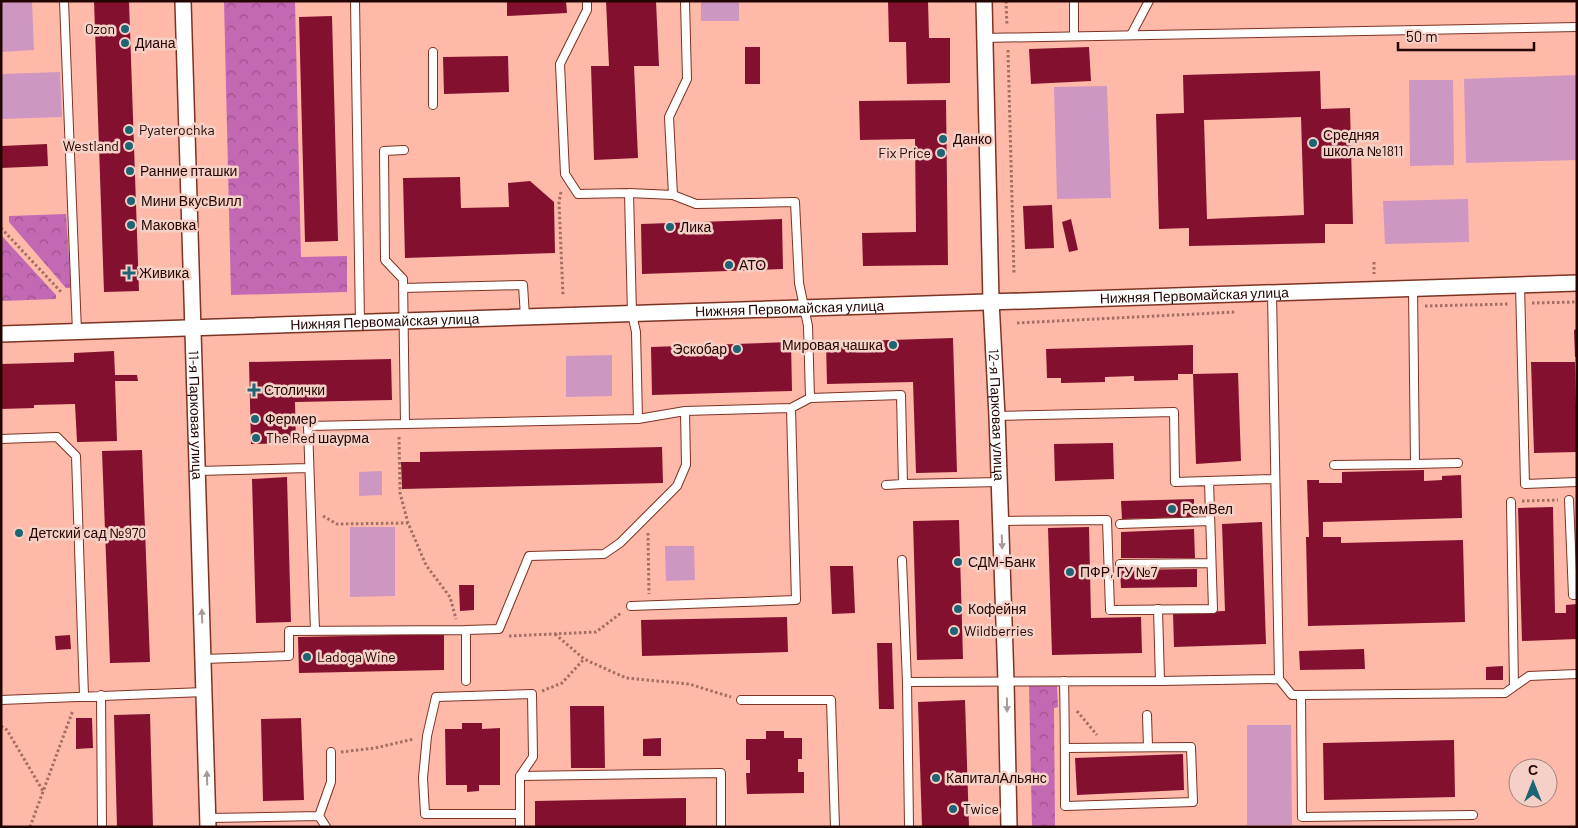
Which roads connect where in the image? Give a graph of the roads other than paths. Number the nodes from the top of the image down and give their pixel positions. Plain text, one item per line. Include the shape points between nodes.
1 (64, 1) edge
2 (183, 1) edge
3 (355, 1) edge
4 (587, 1) edge
5 (685, 1) edge
6 (984, 1) edge
7 (1074, 1) edge
8 (1149, 1) edge
9 (1577, 27) edge
10 (1131, 35) junction
11 (1074, 36) junction
12 (984, 38) junction
13 (433, 52) dead end
14 (434, 105) dead end
15 (404, 150) dead end
16 (629, 193) junction
17 (673, 195) junction
18 (1577, 283) edge
19 (1520, 285) junction
20 (403, 288) junction
21 (1413, 289) junction
22 (1272, 293) junction
23 (991, 301) junction
24 (804, 307) junction
25 (632, 314) junction
26 (525, 317) junction
27 (403, 321) junction
28 (360, 322) junction
29 (193, 328) junction
30 (77, 332) junction
31 (1, 334) edge
32 (810, 398) junction
33 (791, 408) junction
34 (685, 411) junction
35 (997, 416) junction
36 (638, 419) junction
37 (402, 424) junction
38 (1, 439) edge
39 (1458, 463) dead end
40 (1415, 464) junction
41 (1334, 465) dead end
42 (308, 468) junction
43 (198, 471) junction
44 (1275, 478) junction
45 (1209, 481) junction
46 (1000, 482) junction
47 (1577, 482) edge
48 (903, 484) junction
49 (886, 485) dead end
50 (1569, 500) road end
51 (1511, 502) road end
52 (1001, 521) junction
53 (1210, 521) junction
54 (1120, 524) dead end
55 (902, 560) dead end
56 (1211, 563) junction
57 (1120, 564) dead end
58 (1577, 595) edge
59 (631, 606) road end
60 (1158, 609) junction
61 (315, 630) junction
62 (462, 630) junction
63 (203, 658) junction
64 (1577, 674) edge
65 (1279, 679) junction
66 (466, 681) dead end
67 (1006, 681) junction
68 (1064, 681) junction
69 (1160, 681) junction
70 (907, 682) junction
71 (1514, 686) junction
72 (204, 692) junction
73 (101, 695) junction
74 (1301, 695) junction
75 (81, 696) junction
76 (1, 700) edge
77 (741, 700) road end
78 (1147, 715) dead end
79 (1148, 747) junction
80 (1065, 748) junction
81 (331, 752) road end
82 (520, 776) junction
83 (520, 814) junction
84 (1473, 815) dead end
85 (319, 816) junction
86 (208, 823) edge
87 (909, 826) edge
88 (102, 827) edge
89 (326, 827) edge
90 (520, 827) edge
91 (721, 827) edge
92 (835, 827) edge
93 (1009, 827) edge

1 - 30 lane
2 - 29 street, 11-я Парковая улица
3 - 28 lane
4 - 16 lane via 588,10 560,64 565,174 578,194
5 - 17 lane via 687,79 669,117
6 - 12 street, 12-я Парковая улица
7 - 11 lane
8 - 10 lane
9 - 10 lane
10 - 11 lane
11 - 12 lane
12 - 23 street, 12-я Парковая улица
13 - 14 lane
15 - 20 lane via 384,151 385,260 403,279
16 - 17 lane
16 - 25 lane
17 - 24 lane via 696,204 795,202 799,283
18 - 19 street, Нижняя Первомайская улица
19 - 21 street, Нижняя Первомайская улица
19 - 47 lane via 1525,484
20 - 26 lane via 523,284
20 - 27 lane
21 - 22 street, Нижняя Первомайская улица
21 - 40 lane
22 - 23 street, Нижняя Первомайская улица
22 - 44 lane
23 - 24 street, Нижняя Первомайская улица
23 - 35 street, 12-я Парковая улица
24 - 25 street, Нижняя Первомайская улица
24 - 32 lane via 808,326
25 - 26 street, Нижняя Первомайская улица
25 - 36 lane via 636,332
26 - 27 street, Нижняя Первомайская улица
27 - 28 street, Нижняя Первомайская улица
27 - 37 lane
28 - 29 street, Нижняя Первомайская улица
29 - 30 street, Нижняя Первомайская улица
29 - 43 street, 11-я Парковая улица
30 - 31 street, Нижняя Первомайская улица
32 - 33 lane
32 - 48 lane via 901,396
33 - 34 lane
33 - 59 lane via 796,600
34 - 36 lane
34 - 62 lane via 686,465 677,486 620,543 604,554 529,556 499,629
35 - 45 lane via 1174,412 1175,482
35 - 46 street, 12-я Парковая улица
36 - 37 lane
37 - 42 lane via 308,426
38 - 75 lane via 57,437 76,456
39 - 40 lane
40 - 41 lane
42 - 43 lane
42 - 61 lane
63 -> 43 street, 11-я Парковая улица
44 - 45 lane
44 - 65 lane
45 - 53 lane
46 - 48 lane
46 - 52 street, 12-я Парковая улица
48 - 49 lane
50 - 58 lane via 1573,595
51 - 71 lane
52 - 60 lane via 1107,520 1110,610
52 -> 67 street, 12-я Парковая улица
53 - 54 lane
53 - 56 lane
55 - 70 lane
56 - 57 lane
56 - 60 lane via 1213,609
60 - 69 lane
61 - 62 lane
61 - 63 lane via 288,632 288,656
62 - 66 lane
63 - 72 street, 11-я Парковая улица
64 - 71 lane via 1529,676
65 - 69 lane
65 - 74 lane via 1292,695
67 - 68 lane
67 - 70 lane
67 -> 93 street, 12-я Парковая улица
68 - 69 lane
68 - 80 lane
70 - 87 lane
71 - 74 lane via 1504,693
72 - 73 lane
86 -> 72 street, 11-я Парковая улица
73 - 75 lane
73 - 88 lane
74 - 84 lane via 1302,817
75 - 76 lane
77 - 92 lane via 831,700
78 - 79 lane
79 - 80 lane
79 - 80 lane via 1190,747 1193,802 1065,806
81 - 85 lane via 331,782
82 - 83 lane
82 - 83 lane via 533,757 532,694 436,696 427,736 424,814
82 - 91 lane via 721,774
83 - 90 lane
85 - 86 lane
85 - 89 lane

